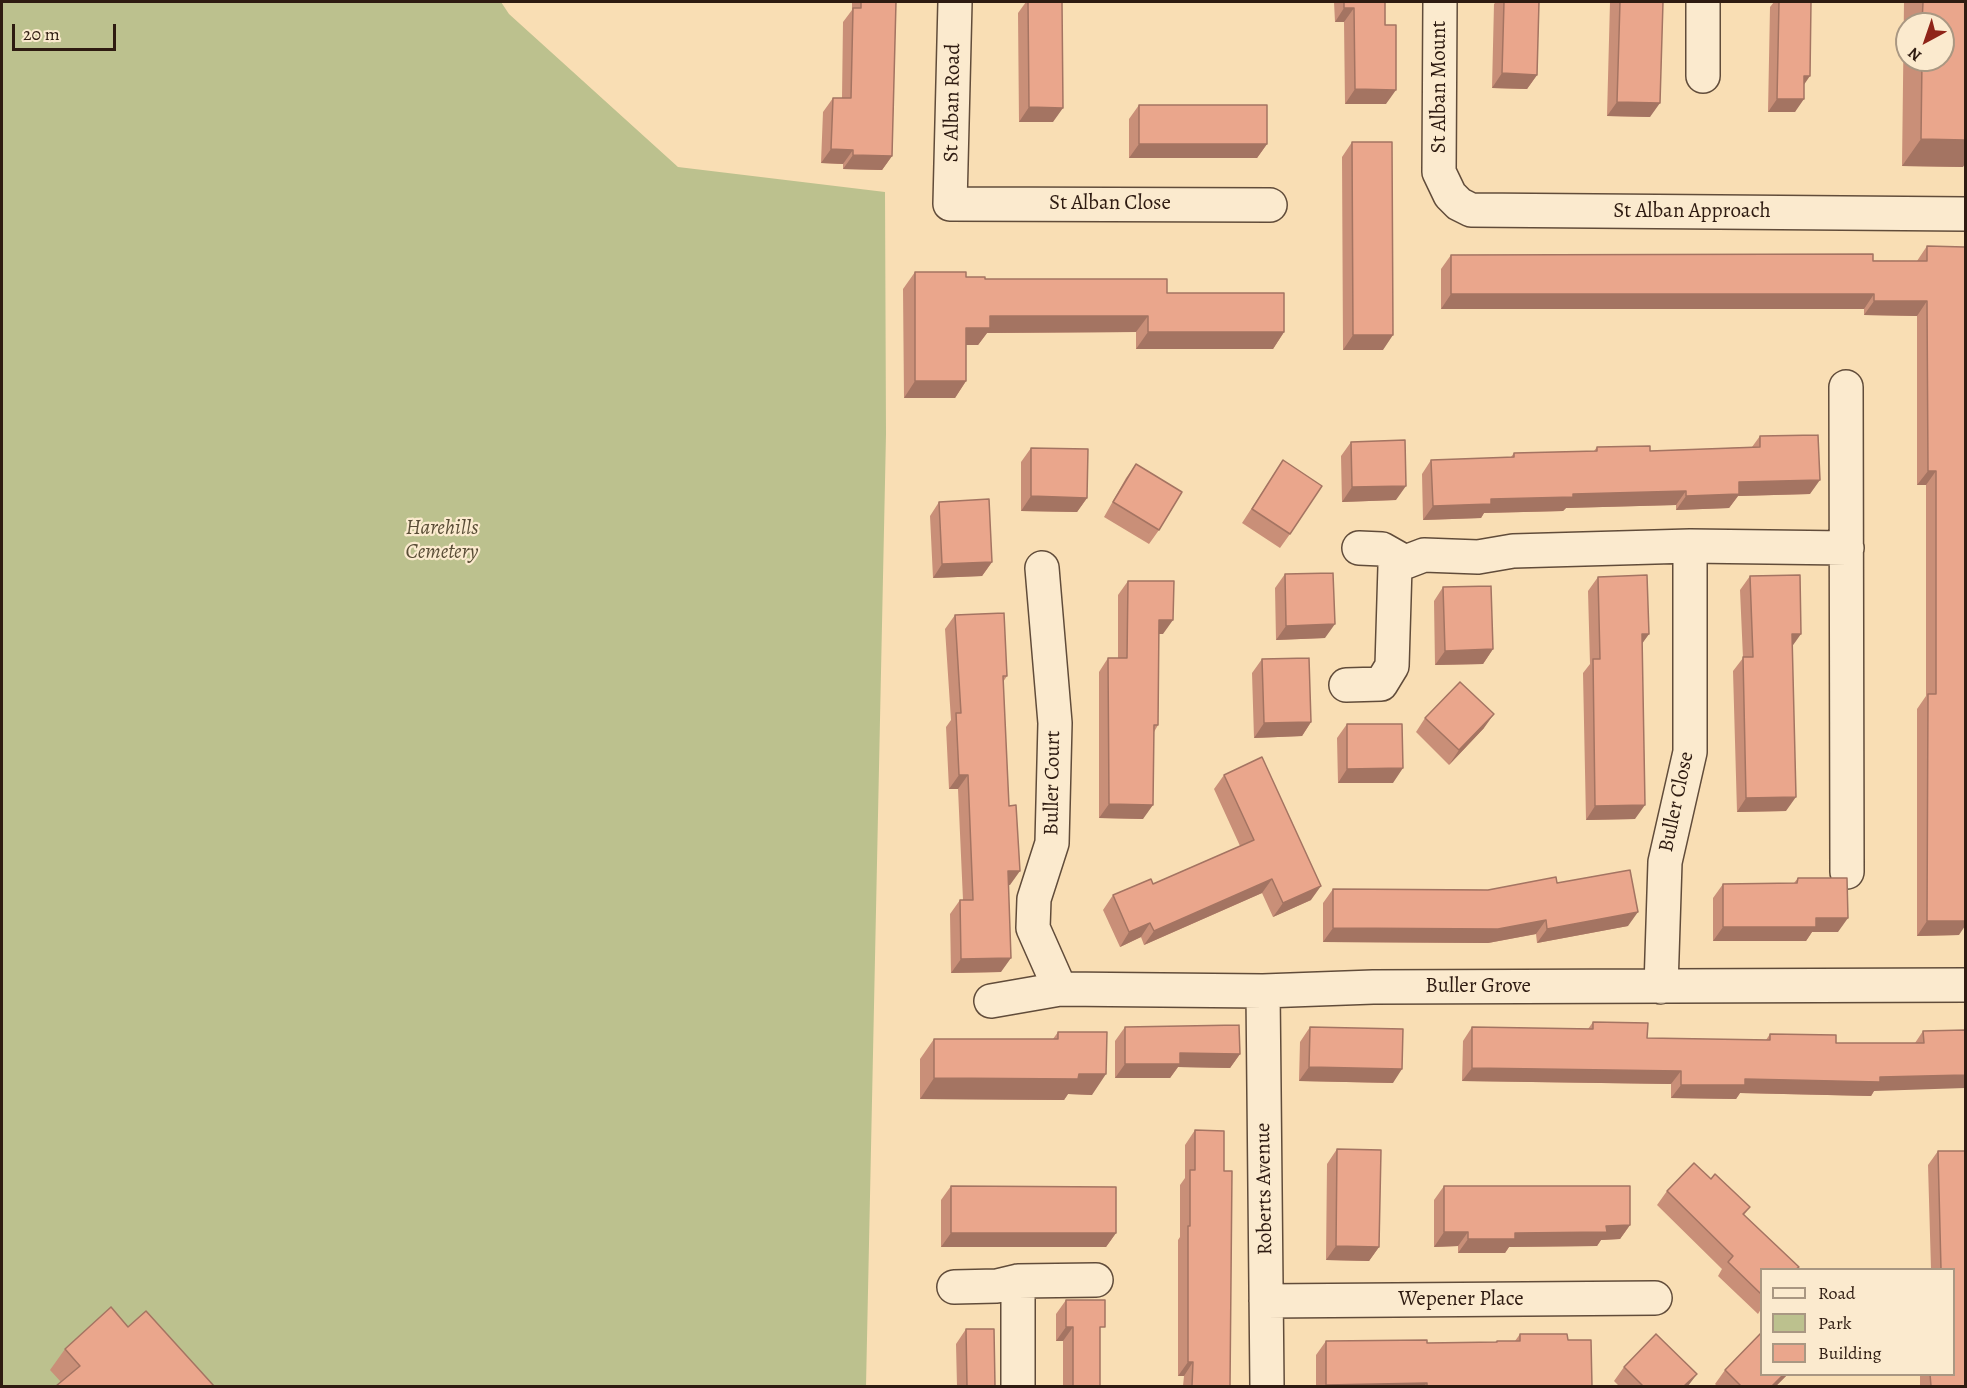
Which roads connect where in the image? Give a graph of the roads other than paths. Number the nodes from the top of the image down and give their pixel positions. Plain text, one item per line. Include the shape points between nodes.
1 (955, 2) edge
2 (1440, 2) edge
3 (1703, 2) edge
4 (1703, 76) dead end
5 (1439, 172) joint
6 (950, 204) joint
7 (1270, 205) dead end
8 (1965, 214) edge
9 (1846, 387) dead end
10 (1690, 546) junction
11 (1359, 548) dead end
12 (1847, 548) junction
13 (1405, 562) junction
14 (1042, 568) dead end
15 (1346, 685) dead end
16 (1847, 872) dead end
17 (1965, 985) edge
18 (1661, 987) junction
19 (1060, 989) junction
20 (1263, 991) junction
21 (992, 1000) dead end
22 (1096, 1280) dead end
23 (1018, 1281) junction
24 (954, 1287) dead end
25 (1655, 1298) dead end
26 (1266, 1301) junction
27 (1018, 1386) edge
28 (1267, 1386) edge

1 - 6 street, St Alban Road
2 - 5 street, St Alban Mount
3 - 4 street
5 - 8 street, St Alban Approach via 1450,195 1471,210
6 - 7 street, St Alban Close
9 - 12 street
10 - 12 street
10 - 13 street via 1513,551 1478,557 1424,555
10 - 18 street, Buller Close via 1690,752 1665,862
11 - 13 street via 1382,549
12 - 16 street
13 - 15 street via 1395,566 1392,666 1381,684
14 - 19 street, Buller Court via 1055,723 1052,843 1034,899 1033,928
17 - 18 street, Buller Grove
18 - 20 street, Buller Grove
19 - 20 street, Buller Grove
19 - 21 street, Buller Grove
20 - 26 street, Roberts Avenue
22 - 23 street
23 - 24 street via 997,1286
23 - 27 street
25 - 26 street, Wepener Place
26 - 28 street, Roberts Avenue

